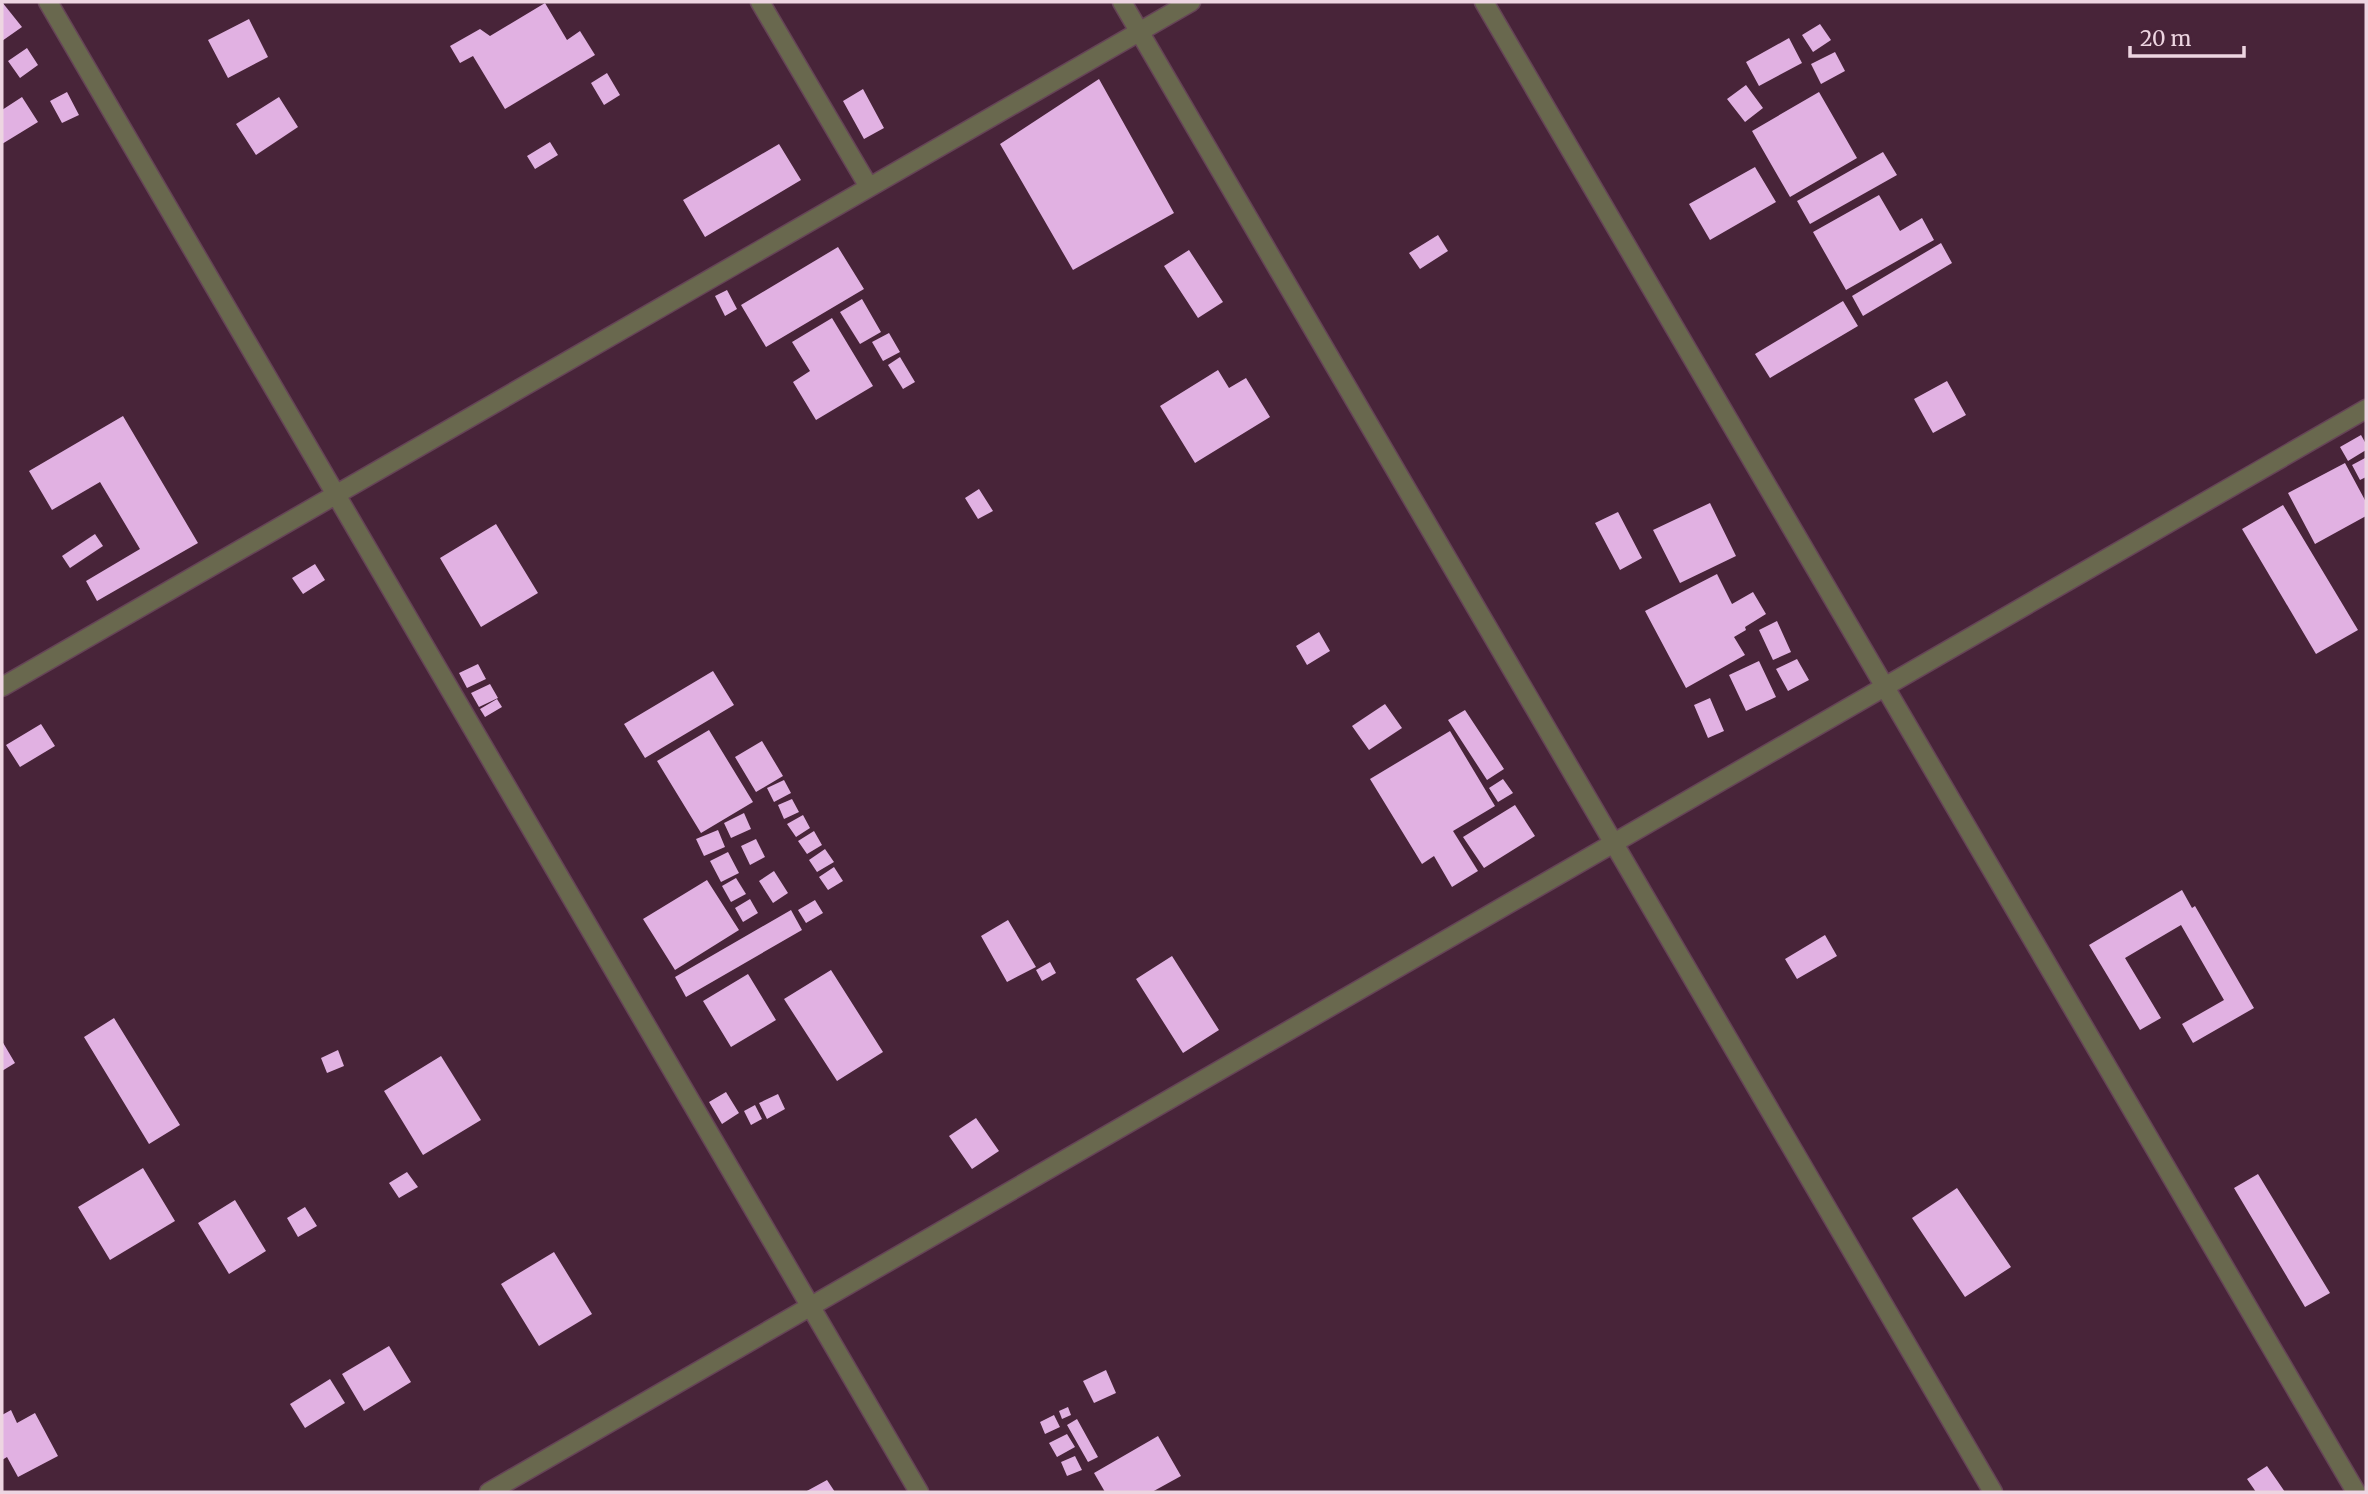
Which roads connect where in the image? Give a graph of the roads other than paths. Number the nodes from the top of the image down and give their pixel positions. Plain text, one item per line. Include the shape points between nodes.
1 (48, 2) edge
2 (760, 2) edge
3 (1122, 2) edge
4 (1191, 2) edge
5 (1484, 2) edge
6 (1139, 32) junction
7 (869, 187) junction
8 (2366, 409) edge
9 (336, 495) junction
10 (2, 687) edge
11 (1885, 687) junction
12 (1614, 843) junction
13 (811, 1307) junction
14 (489, 1492) edge
15 (919, 1492) edge
16 (1993, 1492) edge
17 (2356, 1492) edge

1 - 9 street
2 - 7 street
3 - 6 street
4 - 6 street
5 - 11 street
6 - 7 street
6 - 12 street
7 - 9 street
8 - 11 street
9 - 10 street
9 - 13 street
11 - 12 street
11 - 17 street
12 - 13 street
12 - 16 street
13 - 14 street
13 - 15 street

